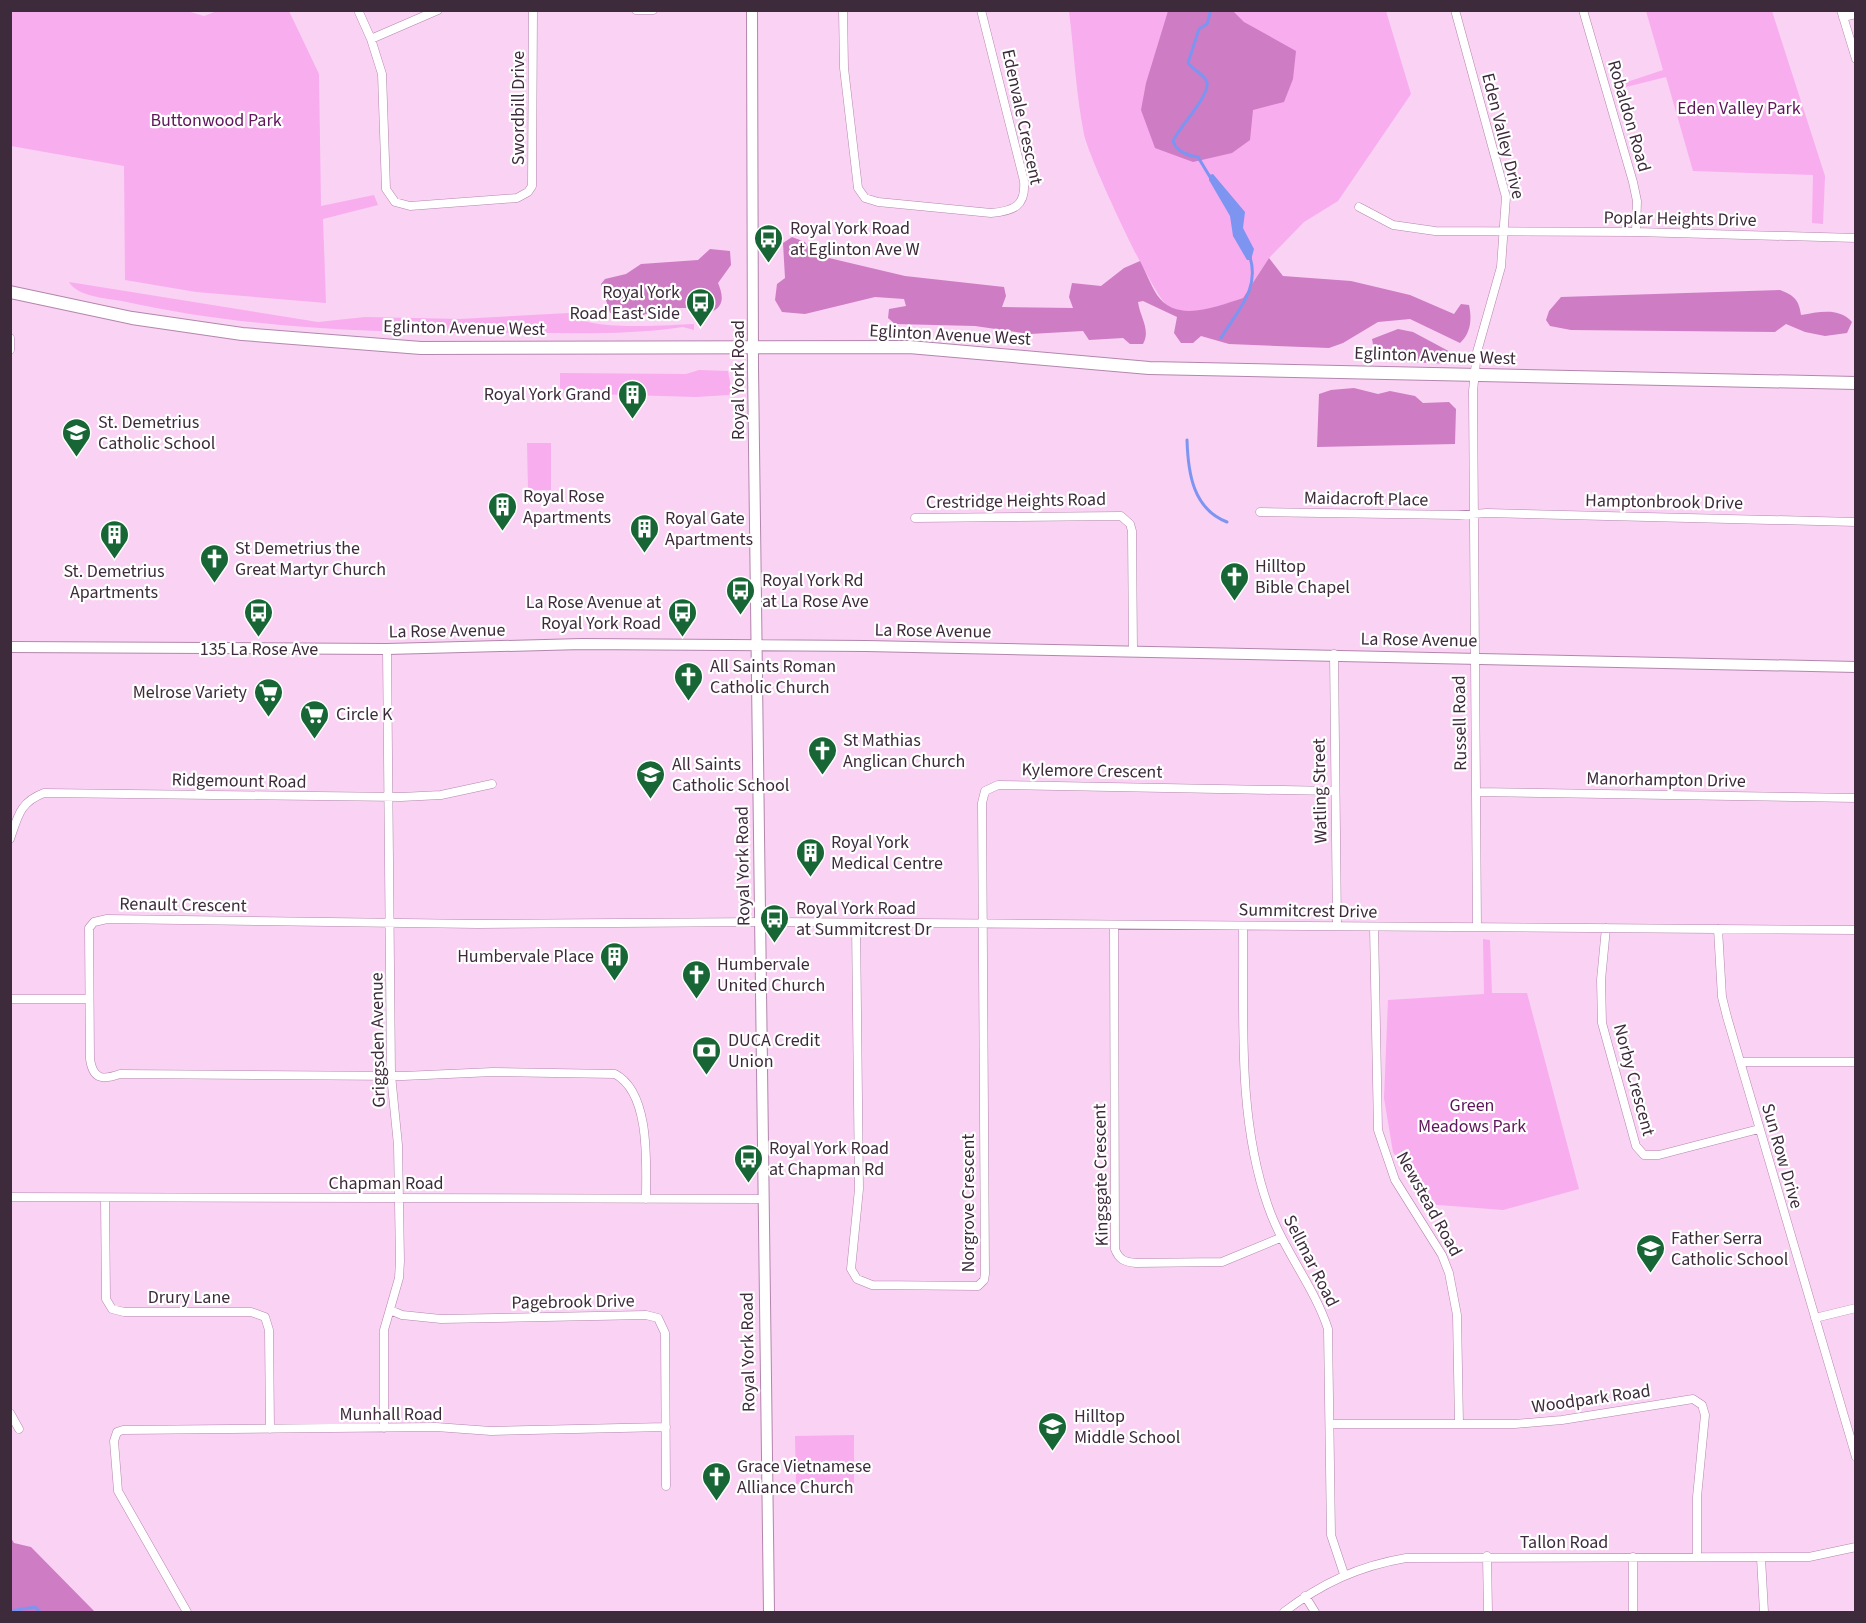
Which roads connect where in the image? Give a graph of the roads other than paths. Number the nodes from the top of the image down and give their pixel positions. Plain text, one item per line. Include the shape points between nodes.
1 (358, 10) edge
2 (438, 10) edge
3 (533, 10) edge
4 (636, 10) edge
5 (653, 10) edge
6 (752, 10) edge
7 (843, 10) edge
8 (981, 10) edge
9 (1455, 10) edge
10 (1583, 10) edge
11 (1842, 14) edge
12 (1856, 14) edge
13 (371, 39) junction
14 (1856, 59) edge
15 (1359, 207) dead end
16 (1505, 232) junction
17 (1636, 232) junction
18 (1856, 238) edge
19 (10, 292) edge
20 (10, 338) edge
21 (753, 347) junction
22 (10, 350) edge
23 (1474, 376) junction
24 (1856, 384) edge
25 (1260, 512) dead end
26 (1472, 514) junction
27 (915, 518) dead end
28 (1856, 522) edge
29 (757, 646) junction
30 (10, 647) edge
31 (387, 649) junction
32 (1133, 651) junction
33 (1334, 654) junction
34 (1474, 658) junction
35 (1856, 667) edge
36 (492, 784) dead end
37 (1335, 791) junction
38 (1476, 792) junction
39 (389, 797) junction
40 (1856, 798) edge
41 (10, 839) edge
42 (390, 921) junction
43 (760, 922) junction
44 (856, 923) junction
45 (983, 924) junction
46 (1114, 925) junction
47 (1243, 926) junction
48 (1337, 926) junction
49 (1374, 927) junction
50 (1476, 927) junction
51 (1606, 928) junction
52 (1718, 929) junction
53 (1856, 930) edge
54 (10, 999) edge
55 (89, 999) junction
56 (1741, 1062) junction
57 (1856, 1062) edge
58 (391, 1075) junction
59 (1759, 1129) junction
60 (10, 1197) edge
61 (105, 1198) junction
62 (400, 1199) junction
63 (646, 1199) junction
64 (762, 1199) junction
65 (1280, 1238) junction
66 (1856, 1308) edge
67 (390, 1310) junction
68 (1815, 1318) junction
69 (10, 1413) edge
70 (1330, 1424) junction
71 (1459, 1424) junction
72 (666, 1427) junction
73 (384, 1428) junction
74 (19, 1429) dead end
75 (270, 1429) junction
76 (1853, 1438) edge
77 (1856, 1457) edge
78 (666, 1486) dead end
79 (1856, 1547) edge
80 (1487, 1556) junction
81 (1634, 1557) junction
82 (1697, 1557) junction
83 (1761, 1558) junction
84 (1344, 1574) junction
85 (1305, 1596) junction
86 (187, 1612) edge
87 (769, 1612) edge
88 (1284, 1612) edge
89 (1315, 1612) edge
90 (1488, 1612) edge
91 (1633, 1612) edge
92 (1764, 1612) edge

1 - 13 street, Swordbill Drive
2 - 13 street
3 - 13 street, Swordbill Drive via 534,178 528,192 517,198 410,206 391,199 386,189 383,84
4 - 5 street
6 - 21 street, Royal York Road
7 - 8 street, Edenvale Crescent via 844,68 858,188 864,198 991,213 1021,205 1024,182
9 - 16 street, Eden Valley Drive via 1506,197
10 - 17 street, Robaldon Road via 1633,182
11 - 12 street
11 - 14 street
15 - 16 street, Poplar Heights Drive via 1382,221 1407,228
16 - 17 street, Poplar Heights Drive
16 - 23 street, Eden Valley Drive
17 - 18 street, Poplar Heights Drive
19 - 21 main road, Eglinton Avenue West via 141,320 321,342 421,348
20 - 22 street
21 - 23 main road, Eglinton Avenue West via 909,347 1149,368
21 - 29 street, Royal York Road
23 - 24 main road, Eglinton Avenue West
23 - 26 street, Russell Road
25 - 26 street, Maidacroft Place
26 - 28 street, Hamptonbrook Drive
26 - 34 street, Russell Road
27 - 32 street, Crestridge Heights Road via 1121,516 1132,531
29 - 31 street, La Rose Avenue via 582,644
29 - 32 street, La Rose Avenue
29 - 43 street, Royal York Road
30 - 31 street, La Rose Avenue
31 - 39 street, Griggsden Avenue
32 - 33 street, La Rose Avenue
33 - 34 street, La Rose Avenue
33 - 37 street, Watling Street
34 - 35 street, La Rose Avenue
34 - 38 street, Russell Road
36 - 39 street, Ridgemount Road via 441,795
37 - 45 street, Kylemore Crescent via 991,786 982,803
37 - 48 street, Watling Street
38 - 40 street, Manorhampton Drive
38 - 50 street, Russell Road
39 - 41 street, Ridgemount Road via 44,793 21,808
39 - 42 street, Griggsden Avenue
42 - 43 street, Renault Crescent
42 - 55 street, Renault Crescent via 94,922 89,928
42 - 58 street, Griggsden Avenue
43 - 44 street, Summitcrest Drive
43 - 64 street, Royal York Road
44 - 45 street, Summitcrest Drive
44 - 45 street, Norgrove Crescent via 859,1190 851,1269 866,1284 973,1287 982,1284 985,1274
45 - 46 street, Summitcrest Drive
46 - 47 street, Summitcrest Drive
46 - 65 street, Kingsgate Crescent via 1117,1256 1136,1263 1222,1262
47 - 48 street, Summitcrest Drive
47 - 65 street, Sellmar Road via 1249,1121 1258,1175
48 - 49 street, Summitcrest Drive
49 - 50 street, Summitcrest Drive
49 - 71 street, Newstead Road via 1378,1130 1392,1174 1449,1273 1457,1315
50 - 51 street, Summitcrest Drive
51 - 52 street, Summitcrest Drive
51 - 59 street, Norby Crescent via 1602,1023 1636,1146 1644,1155 1659,1155
52 - 53 street, Summitcrest Drive
52 - 56 street, Sun Row Drive via 1722,997
54 - 55 street
55 - 58 street, Renault Crescent via 91,1067 95,1076 102,1078 120,1074
56 - 57 street
56 - 59 street, Sun Row Drive
58 - 62 street, Griggsden Avenue
58 - 63 street, Renault Crescent via 615,1074 624,1079 645,1126
59 - 68 street, Sun Row Drive
60 - 61 street, Chapman Road
61 - 62 street, Chapman Road
61 - 75 street, Drury Lane via 106,1299 112,1309 251,1312 264,1317 269,1330
62 - 63 street, Chapman Road
62 - 67 street, Griggsden Avenue via 399,1278
63 - 64 street, Chapman Road
64 - 87 street, Royal York Road
65 - 70 street, Sellmar Road via 1328,1329
66 - 68 street
67 - 72 street, Pagebrook Drive via 441,1319 646,1315 658,1318 665,1333
67 - 73 street, Griggsden Avenue via 384,1330
68 - 76 street, Sun Row Drive
69 - 74 street
70 - 71 street, Woodpark Road
70 - 84 street, Sellmar Road via 1331,1535
71 - 82 street, Woodpark Road via 1562,1420 1688,1399 1699,1402 1705,1415 1697,1497
72 - 73 street, Munhall Road via 491,1431
72 - 78 street, Pagebrook Drive
73 - 75 street, Munhall Road
75 - 86 street, Munhall Road via 117,1432 114,1445 118,1491
76 - 77 street, Sun Row Drive
79 - 83 street, Tallon Road via 1821,1557
80 - 81 street, Tallon Road
80 - 84 street, Tallon Road via 1406,1558
80 - 90 street
81 - 82 street, Tallon Road
81 - 91 street
82 - 83 street, Tallon Road
83 - 92 street
84 - 85 street, Tallon Road
85 - 88 street, Tallon Road
85 - 89 street

